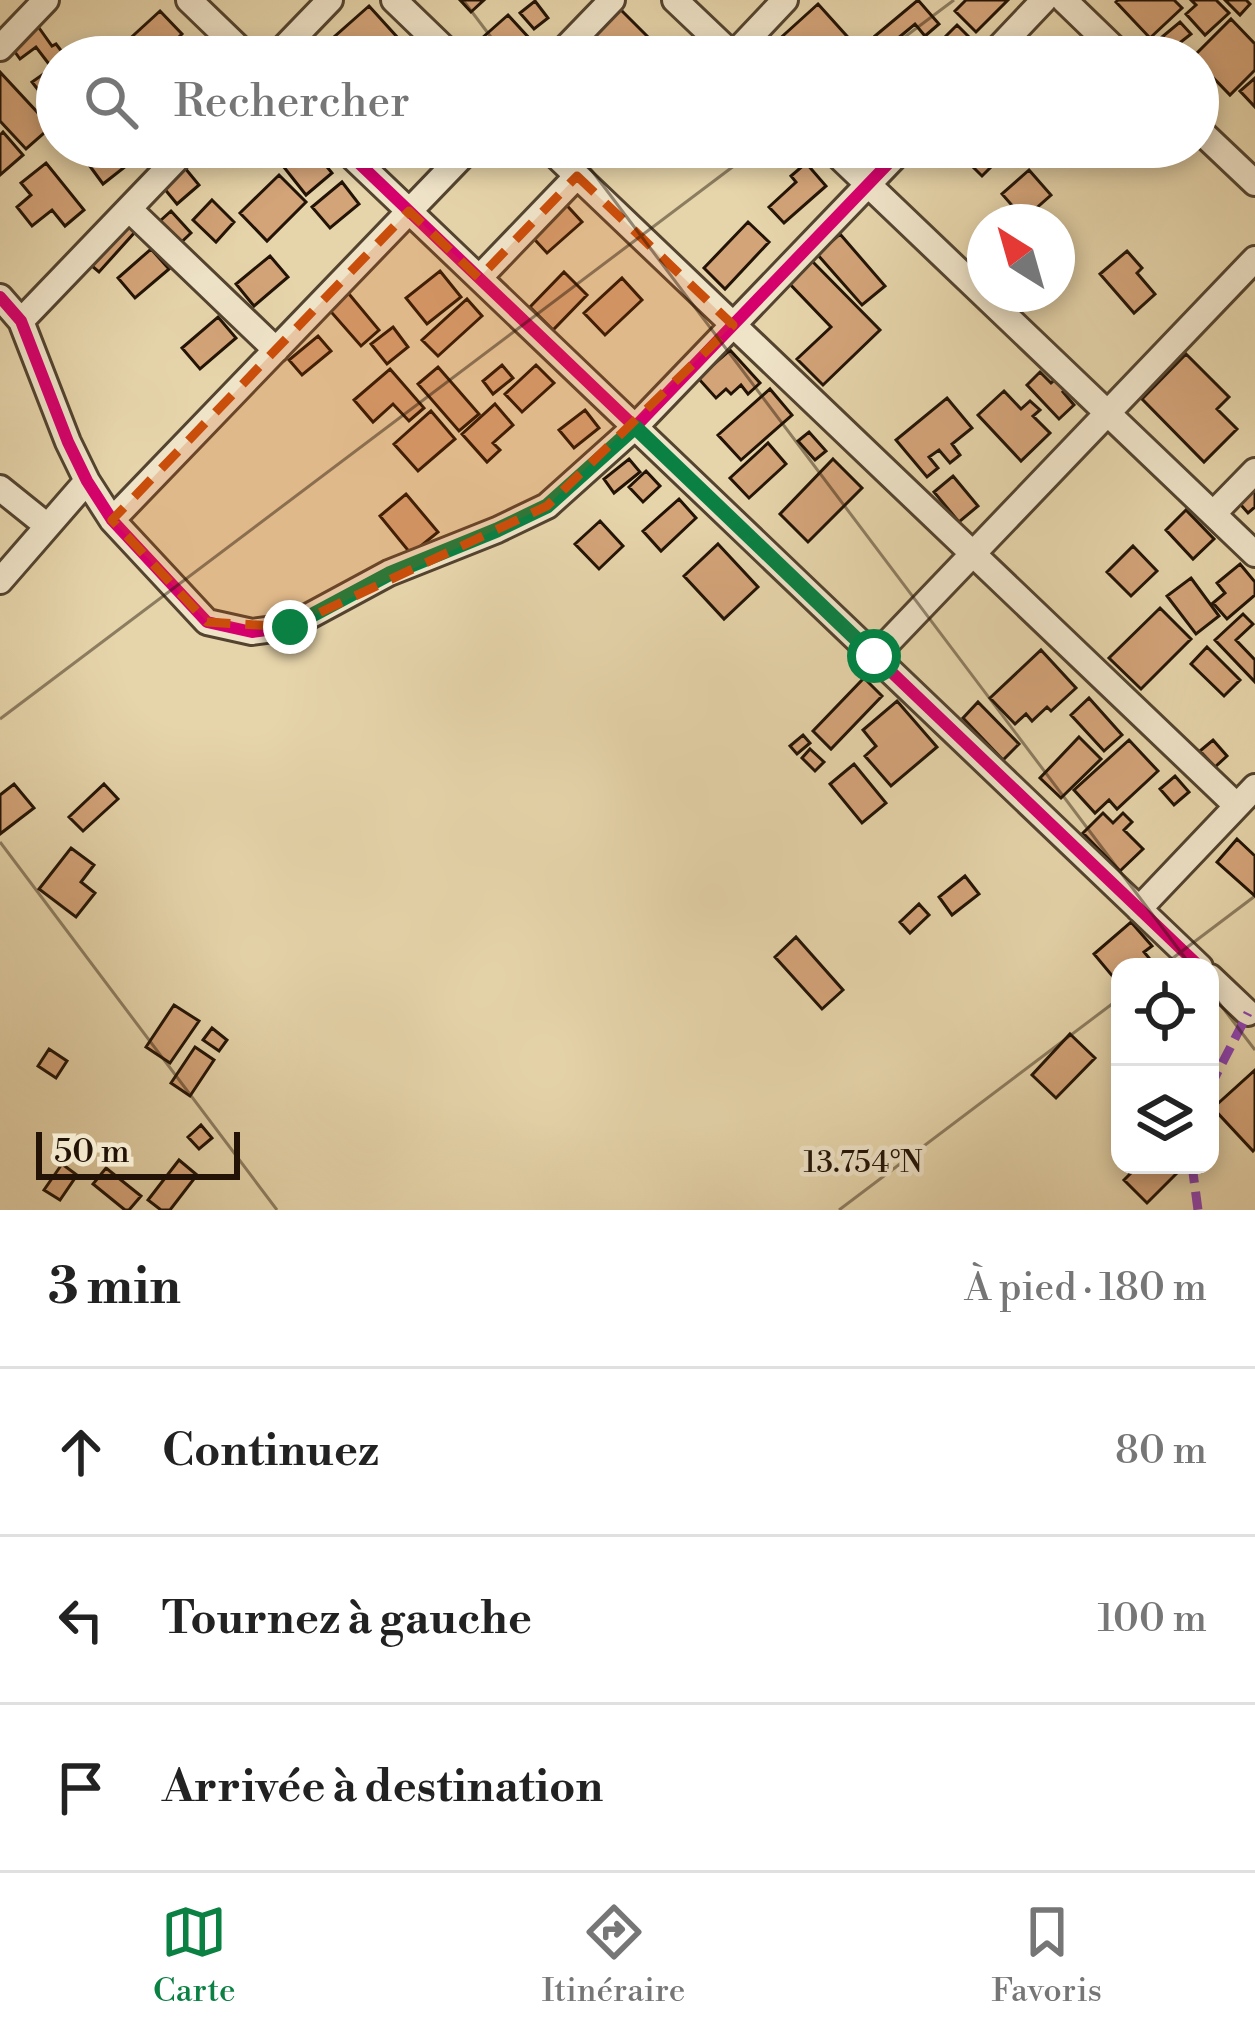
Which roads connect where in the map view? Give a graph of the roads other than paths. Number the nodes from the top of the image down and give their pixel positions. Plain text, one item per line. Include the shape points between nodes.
1 (46, 0) edge
2 (189, 0) edge
3 (329, 0) edge
4 (394, 0) edge
5 (612, 0) edge
6 (675, 0) edge
7 (785, 0) edge
8 (1044, 0) edge
9 (1064, 0) edge
10 (226, 36) edge
11 (295, 36) edge
12 (431, 36) edge
13 (577, 36) edge
14 (713, 36) edge
15 (752, 36) edge
16 (1010, 36) edge
17 (1101, 36) edge
18 (0, 48) edge
19 (1219, 148) edge
20 (168, 168) edge
21 (365, 168) edge
22 (451, 168) edge
23 (569, 168) edge
24 (851, 168) edge
25 (884, 168) edge
26 (577, 176) junction
27 (1255, 183) edge
28 (868, 184) junction
29 (129, 209) junction
30 (409, 211) junction
31 (1255, 259) edge
32 (479, 278) junction
33 (0, 297) edge
34 (21, 321) junction
35 (733, 325) junction
36 (276, 350) junction
37 (1108, 413) junction
38 (635, 427) junction
39 (1255, 471) edge
40 (87, 481) junction
41 (0, 488) edge
42 (1213, 514) junction
43 (112, 520) junction
44 (46, 525) junction
45 (972, 554) junction
46 (1255, 554) edge
47 (0, 581) edge
48 (874, 656) junction
49 (1255, 787) edge
50 (1237, 806) junction
51 (1139, 909) junction
52 (1191, 958) edge
53 (1219, 985) edge
54 (1248, 1013) dead end

1 - 18 street
2 - 10 street
3 - 11 street
4 - 12 street
5 - 13 street
6 - 14 street
7 - 15 street
8 - 16 street
9 - 17 street
19 - 27 street
20 - 29 street
21 - 30 street
22 - 30 street
23 - 26 street
24 - 28 street
25 - 28 street
26 - 32 street
26 - 35 street
28 - 35 street
28 - 37 street
29 - 34 street
29 - 36 street
30 - 32 street
30 - 36 street
31 - 37 street
32 - 38 street
33 - 34 street
34 - 40 street
35 - 38 street
35 - 45 street
36 - 43 street
37 - 42 street
37 - 45 street
38 - 43 street via 547,506 290,627 252,632 207,622
38 - 48 street
39 - 42 street
40 - 43 street
40 - 44 street
41 - 44 street
42 - 46 street
44 - 47 street
45 - 48 street
45 - 50 street
48 - 51 street
49 - 50 street
50 - 51 street
51 - 52 street
53 - 54 street

